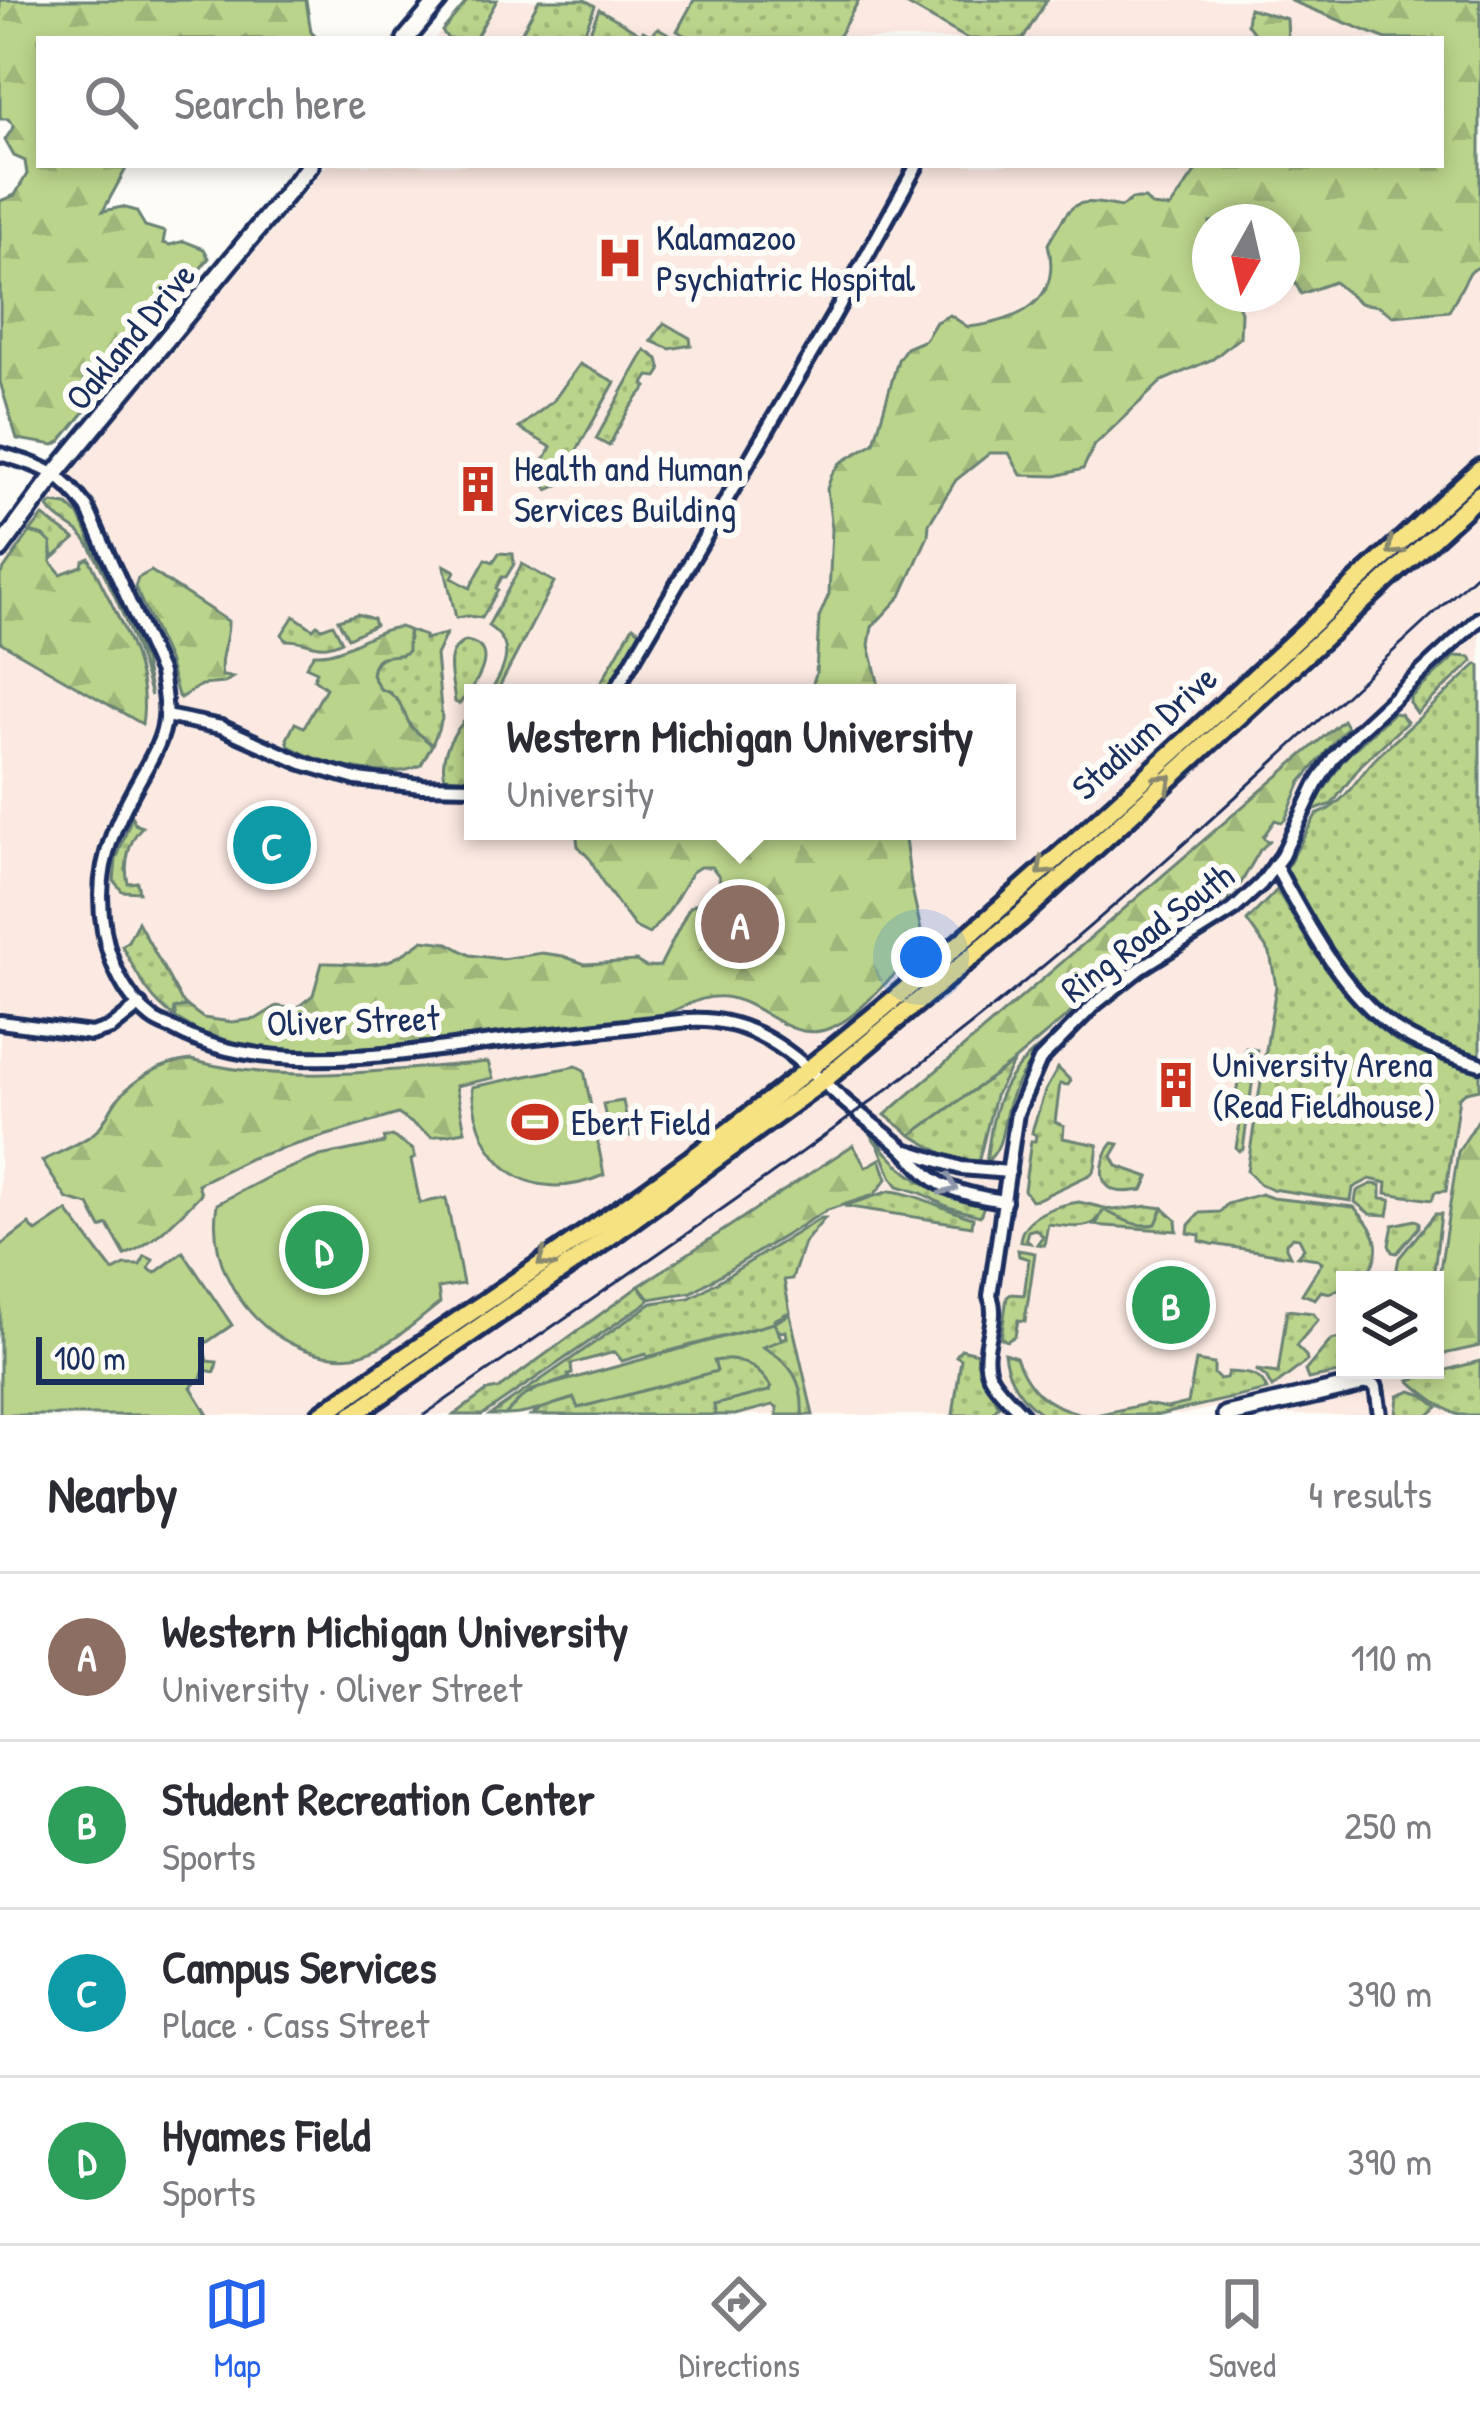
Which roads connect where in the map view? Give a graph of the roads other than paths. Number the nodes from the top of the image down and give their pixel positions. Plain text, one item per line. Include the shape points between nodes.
1 (439, 0) edge
2 (409, 36) edge
3 (308, 168) edge
4 (915, 168) edge
5 (0, 451) edge
6 (1480, 469) edge
7 (56, 473) junction
8 (1480, 494) edge
9 (0, 549) edge
10 (1480, 618) edge
11 (619, 684) edge
12 (166, 716) junction
13 (464, 787) edge
14 (1275, 865) junction
15 (140, 1005) junction
16 (0, 1022) edge
17 (1480, 1064) edge
18 (817, 1074) junction
19 (905, 1150) junction
20 (1009, 1172) junction
21 (1004, 1201) junction
22 (1355, 1385) joint
23 (321, 1415) edge
24 (352, 1415) edge
25 (1023, 1415) edge
26 (1226, 1415) edge
27 (1381, 1415) edge

1 - 2 main road
3 - 7 main road, Oakland Drive
4 - 11 street
5 - 7 street
6 -> 18 main road, Stadium Drive
7 - 9 main road, Oakland Drive
7 - 12 street via 87,508 144,631
18 -> 8 main road, Stadium Drive via 1036,901
10 - 14 street, Ring Road South via 1334,757
12 - 13 street via 221,727 356,778
12 - 15 street, Oliver Street via 114,829 101,880 107,949
14 - 17 street via 1326,954 1367,1003 1399,1032
14 - 20 street, Ring Road South via 1233,910 1142,968 1049,1048 1017,1113
15 - 16 street via 91,1034
15 - 18 street, Oliver Street via 208,1045 300,1057 711,1019 762,1034
18 - 19 street, Oliver Street
18 -> 23 main road, Stadium Drive
18 - 24 main road, Stadium Drive via 517,1303
19 - 20 street, Oliver Street
19 -> 21 street, Oliver Street via 942,1185
20 - 21 street, Ring Road South
21 - 25 street, Ring Road South via 985,1353 994,1383
22 - 26 main road
22 - 27 street via 1376,1388

